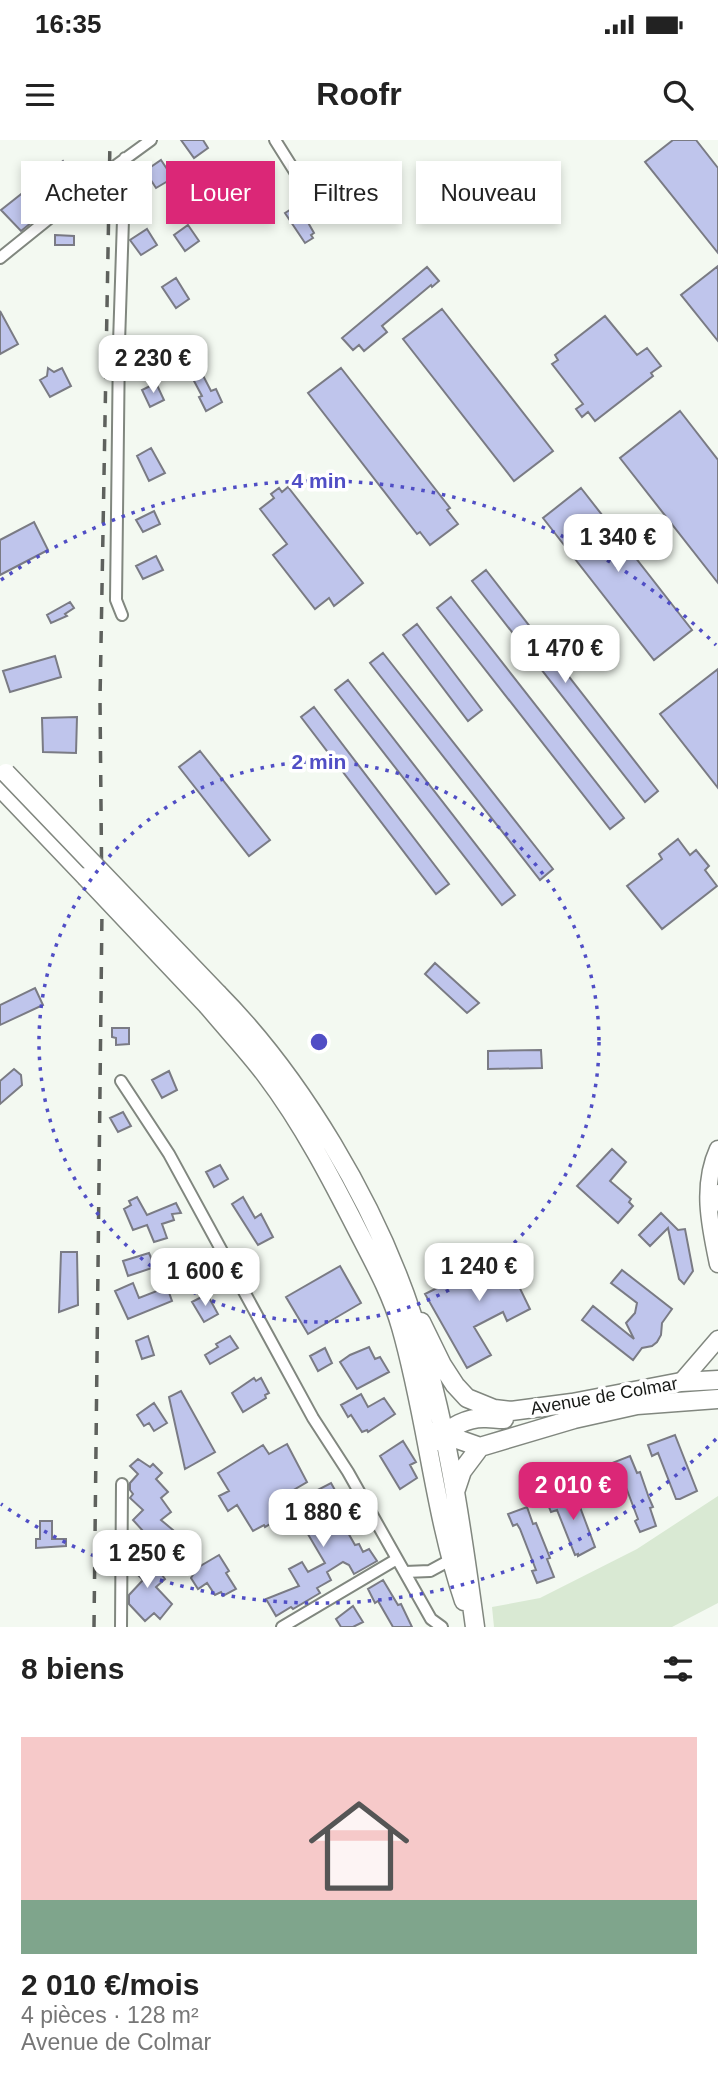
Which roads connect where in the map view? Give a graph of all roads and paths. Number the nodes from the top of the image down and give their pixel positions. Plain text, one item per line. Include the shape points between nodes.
1 (151, 140) edge
2 (275, 140) edge
3 (125, 158) junction
4 (289, 162) edge
5 (0, 258) edge
6 (122, 615) dead end
7 (2, 776) edge
8 (213, 1000) junction
9 (121, 1081) dead end
10 (718, 1149) edge
11 (718, 1190) edge
12 (710, 1222) junction
13 (718, 1264) edge
14 (413, 1316) junction
15 (718, 1339) edge
16 (718, 1380) edge
17 (681, 1382) junction
18 (718, 1399) edge
19 (572, 1403) junction
20 (430, 1428) junction
21 (480, 1447) junction
22 (122, 1484) dead end
23 (454, 1493) junction
24 (458, 1554) junction
25 (397, 1559) junction
26 (405, 1572) junction
27 (304, 1615) junction
28 (121, 1627) edge
29 (282, 1627) edge
30 (308, 1627) edge
31 (442, 1627) edge
32 (474, 1627) edge

1 - 3 street
2 - 4 street
3 - 5 street
3 - 6 street via 116,600
7 - 8 main road, bridge
7 - 8 main road, bridge via 86,877
8 - 14 main road via 279,1065 306,1104 363,1198
8 - 20 main road via 286,1104 375,1264 400,1324
9 - 25 street via 169,1154 313,1418
10 - 12 street via 711,1168
11 - 12 street
12 - 13 street
14 - 19 main road, Avenue de Colmar via 427,1331 449,1376 473,1402 511,1411
14 - 20 main road
15 - 17 street
16 - 17 main road, Avenue de Colmar
17 - 19 main road, Avenue de Colmar
18 - 21 main road, Avenue de Colmar via 637,1405
19 - 20 main road via 510,1418 477,1418
20 - 21 main road
20 - 23 main road
20 - 24 main road via 430,1456
21 - 23 main road via 466,1464
22 - 28 street
23 - 24 main road
24 - 26 street via 430,1571
24 - 32 main road
25 - 26 street
25 - 27 street
26 - 31 street via 431,1619
27 - 29 street
27 - 30 street

